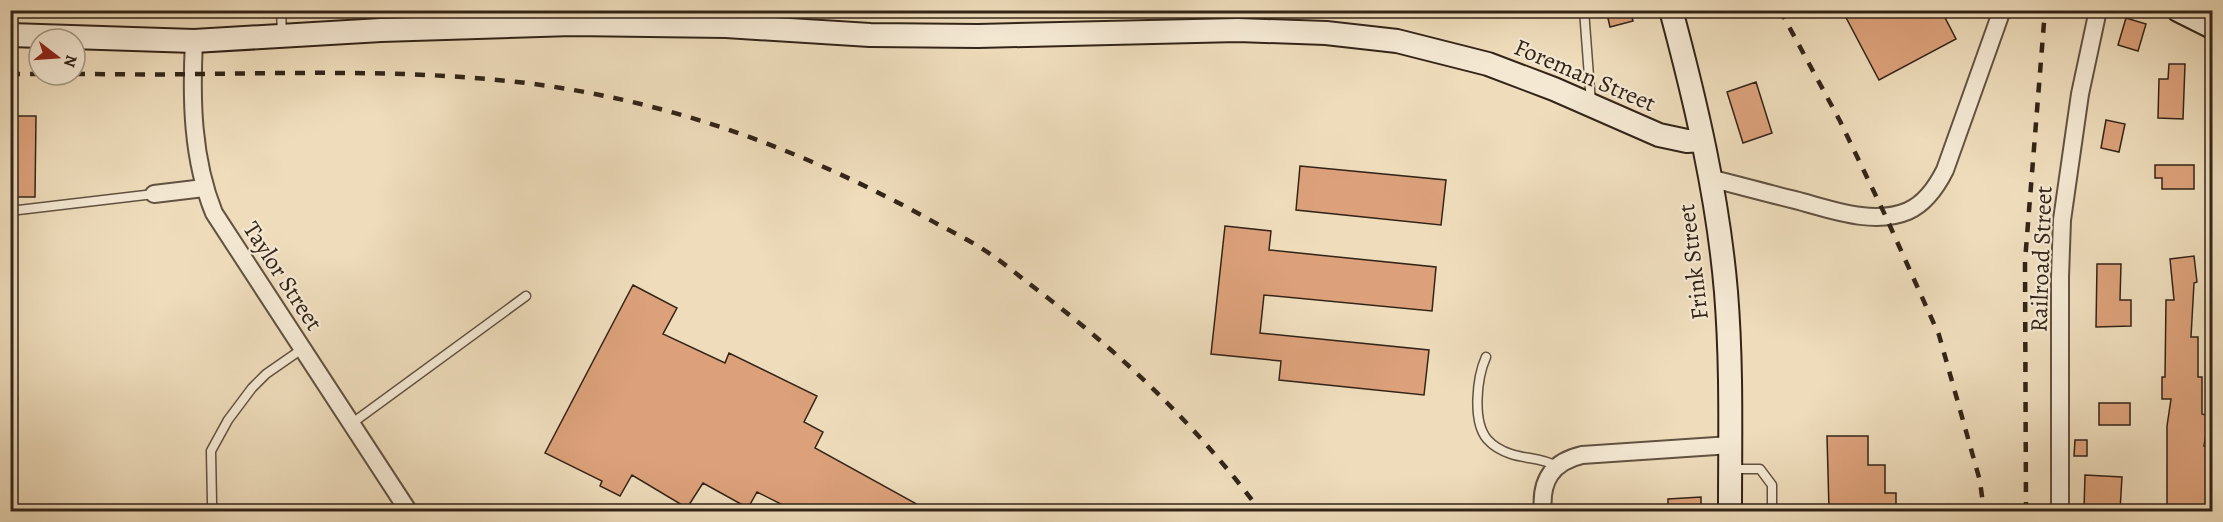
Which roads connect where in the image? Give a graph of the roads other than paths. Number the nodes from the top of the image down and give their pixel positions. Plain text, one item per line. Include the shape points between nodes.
1 (282, 10) edge
2 (1584, 10) edge
3 (1671, 10) edge
4 (2002, 10) edge
5 (2098, 10) edge
6 (2178, 10) edge
7 (450, 19) edge
8 (2212, 27) edge
9 (10, 35) edge
10 (282, 36) junction
11 (194, 40) junction
12 (1591, 106) junction
13 (1702, 140) junction
14 (1709, 178) junction
15 (204, 188) junction
16 (154, 194) joint
17 (10, 211) edge
18 (526, 296) dead end
19 (302, 349) junction
20 (1486, 357) dead end
21 (10, 396) edge
22 (10, 414) edge
23 (351, 424) junction
24 (1731, 445) junction
25 (1556, 466) junction
26 (1731, 469) junction
27 (214, 512) edge
28 (409, 512) edge
29 (1543, 512) edge
30 (1730, 512) edge
31 (1772, 512) edge
32 (2060, 512) edge

1 - 10 lane
2 - 12 lane
3 - 13 street, Frink Street
4 - 14 street via 1945,170 1930,194 1908,211 1886,217 1852,214
5 - 32 street, Railroad Street via 2080,94 2062,220
6 - 8 street
7 - 10 street, Foreman Street
7 - 12 street, Foreman Street via 726,26 870,35 1238,30 1326,33 1397,40 1446,52 1521,76
9 - 11 street, Foreman Street
10 - 11 street, Foreman Street
11 - 15 street, Taylor Street via 194,122
12 - 13 street, Foreman Street via 1659,135
13 - 14 street, Frink Street
14 - 24 street, Frink Street via 1726,292
15 - 16 street
15 - 19 street, Taylor Street via 222,225
16 - 17 lane
18 - 23 lane
19 - 23 street, Taylor Street
19 - 27 lane via 252,388 211,451
20 - 25 lane via 1478,381 1479,420 1486,438 1496,448
21 - 22 lane via 14,398
23 - 28 street, Taylor Street
24 - 25 street via 1582,455
24 - 26 street, Frink Street
25 - 29 street via 1543,491
26 - 30 street, Frink Street
26 - 31 lane via 1760,469 1772,485

